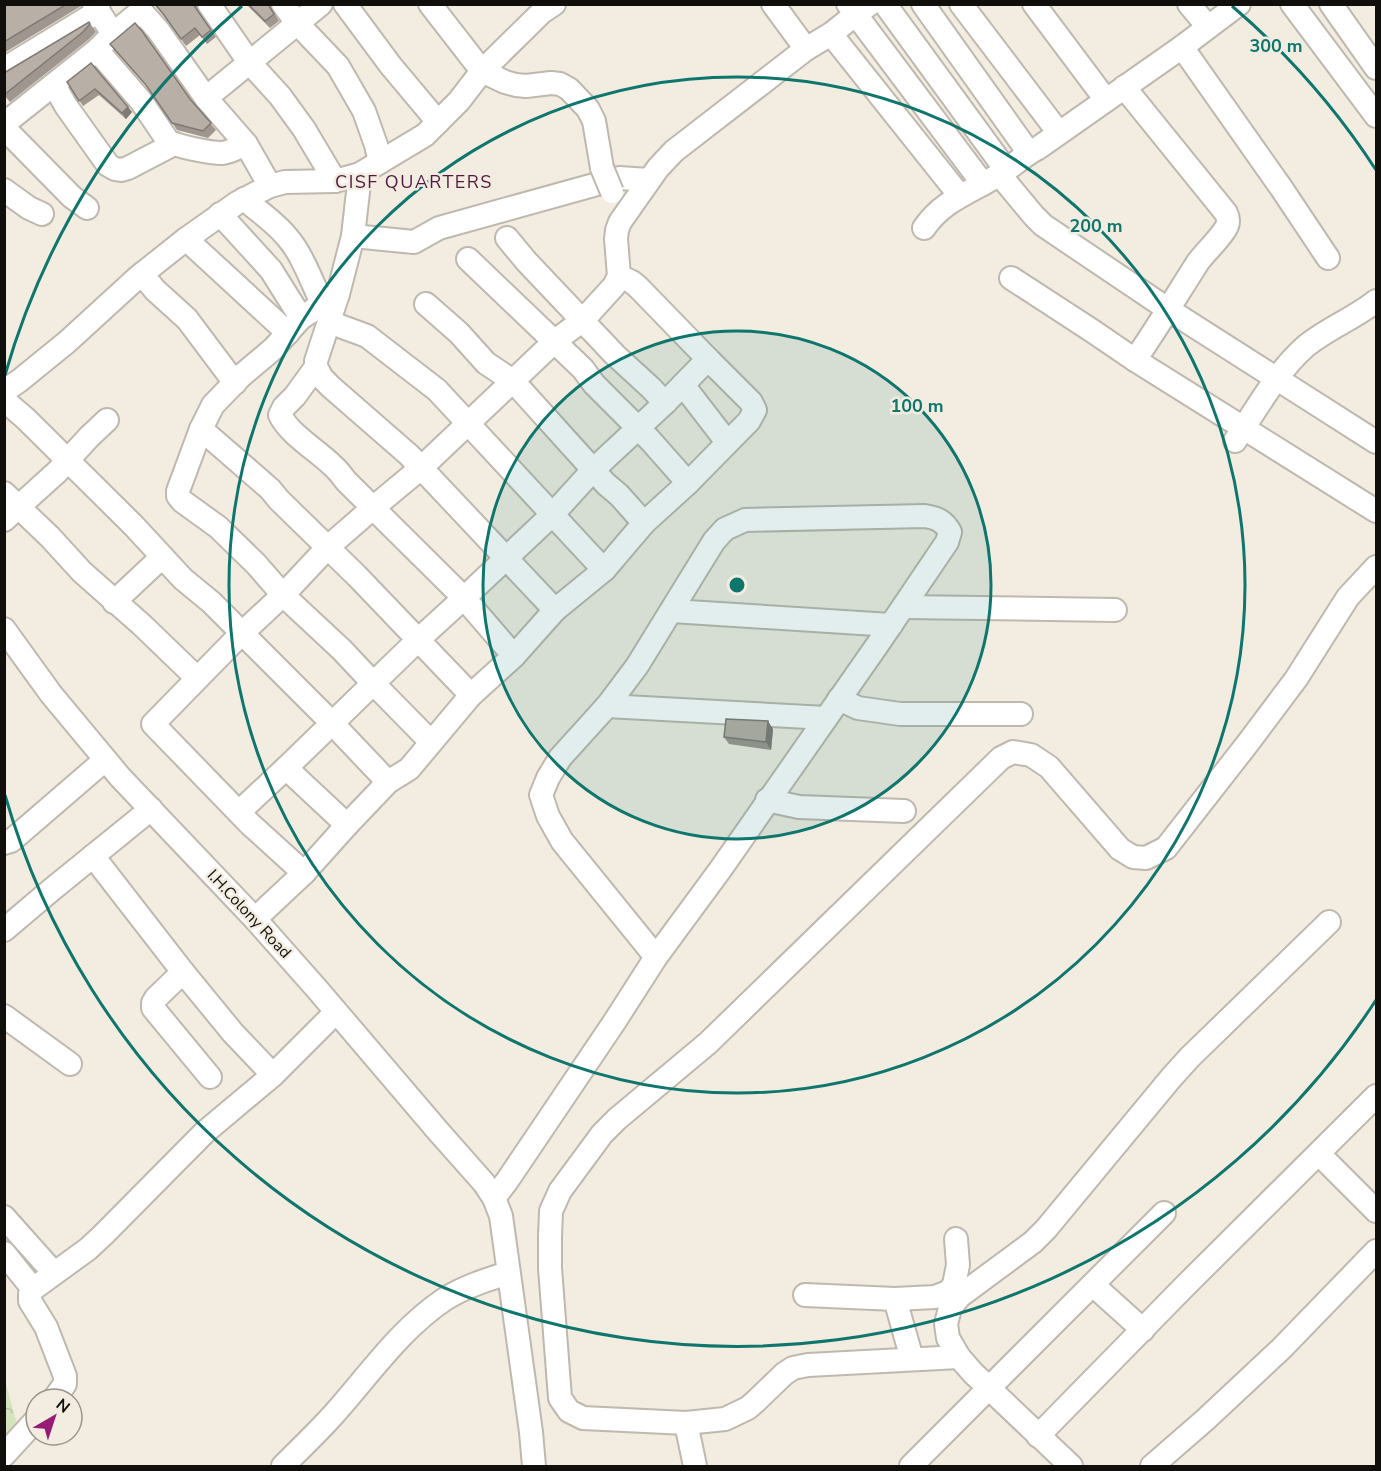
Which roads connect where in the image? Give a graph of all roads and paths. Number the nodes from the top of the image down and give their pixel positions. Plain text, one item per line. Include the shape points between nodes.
1 (209, 4) edge
2 (283, 4) edge
3 (321, 4) edge
4 (345, 4) edge
5 (430, 4) edge
6 (554, 4) edge
7 (774, 4) edge
8 (885, 4) edge
9 (923, 4) edge
10 (961, 4) edge
11 (1034, 4) edge
12 (1189, 4) edge
13 (1239, 4) edge
14 (1292, 4) edge
15 (1331, 4) edge
16 (97, 8) edge
17 (146, 8) edge
18 (858, 8) edge
19 (297, 23) junction
20 (1208, 27) junction
21 (831, 34) junction
22 (105, 42) junction
23 (1182, 47) junction
24 (806, 49) junction
25 (249, 62) junction
26 (1377, 68) edge
27 (4, 69) edge
28 (482, 71) junction
29 (54, 85) junction
30 (1115, 93) junction
31 (206, 98) junction
32 (1377, 116) edge
33 (438, 122) junction
34 (4, 126) edge
35 (1059, 133) junction
36 (174, 144) junction
37 (246, 144) junction
38 (1029, 153) junction
39 (380, 162) junction
40 (360, 174) junction
41 (654, 174) junction
42 (996, 176) junction
43 (335, 181) junction
44 (270, 186) junction
45 (4, 190) edge
46 (960, 196) junction
47 (244, 199) junction
48 (87, 208) dead end
49 (628, 211) junction
50 (42, 214) dead end
51 (220, 214) junction
52 (924, 228) dead end
53 (353, 236) junction
54 (507, 238) dead end
55 (186, 239) junction
56 (1328, 258) dead end
57 (468, 259) dead end
58 (142, 274) junction
59 (619, 276) junction
60 (1011, 278) dead end
61 (1376, 302) edge
62 (426, 304) dead end
63 (330, 307) junction
64 (1169, 310) junction
65 (583, 320) junction
66 (295, 326) junction
67 (555, 341) junction
68 (708, 359) junction
69 (1135, 360) junction
70 (316, 367) junction
71 (1277, 379) junction
72 (513, 381) junction
73 (235, 382) junction
74 (683, 385) junction
75 (4, 391) edge
76 (4, 400) edge
77 (665, 404) junction
78 (107, 420) dead end
79 (468, 424) junction
80 (639, 428) junction
81 (201, 429) junction
82 (1239, 435) junction
83 (727, 442) junction
84 (1377, 442) edge
85 (67, 461) junction
86 (421, 468) junction
87 (593, 470) junction
88 (688, 483) junction
89 (9, 506) edge
90 (374, 507) junction
91 (1377, 512) edge
92 (553, 514) junction
93 (644, 523) junction
94 (328, 547) junction
95 (162, 557) junction
96 (506, 557) junction
97 (1377, 567) edge
98 (604, 570) junction
99 (283, 595) junction
100 (464, 598) junction
101 (114, 602) junction
102 (555, 610) junction
103 (1115, 610) dead end
104 (672, 611) junction
105 (898, 616) junction
106 (4, 629) edge
107 (241, 634) junction
108 (418, 640) junction
109 (514, 656) junction
110 (197, 678) junction
111 (373, 683) junction
112 (471, 695) junction
113 (839, 699) junction
114 (607, 706) junction
115 (1021, 714) dead end
116 (826, 718) junction
117 (332, 723) junction
118 (431, 742) junction
119 (105, 760) junction
120 (286, 768) junction
121 (388, 782) junction
122 (767, 800) junction
123 (151, 809) junction
124 (903, 811) dead end
125 (239, 812) junction
126 (347, 825) junction
127 (4, 843) edge
128 (93, 856) junction
129 (304, 873) junction
130 (255, 920) junction
131 (1329, 922) dead end
132 (4, 930) edge
133 (656, 957) junction
134 (183, 972) junction
135 (336, 1012) junction
136 (4, 1016) edge
137 (70, 1064) dead end
138 (273, 1075) junction
139 (210, 1077) dead end
140 (1377, 1096) edge
141 (1319, 1154) junction
142 (494, 1198) junction
143 (1377, 1211) edge
144 (1164, 1213) dead end
145 (4, 1216) edge
146 (956, 1239) dead end
147 (1377, 1251) edge
148 (4, 1253) edge
149 (54, 1273) junction
150 (508, 1273) junction
151 (1093, 1285) junction
152 (33, 1289) junction
153 (805, 1295) dead end
154 (895, 1299) junction
155 (1143, 1330) junction
156 (959, 1357) junction
157 (912, 1359) junction
158 (63, 1387) edge
159 (990, 1388) junction
160 (686, 1422) junction
161 (24, 1433) edge
162 (1038, 1436) junction
163 (4, 1455) edge
164 (1155, 1463) edge
165 (283, 1467) edge
166 (534, 1467) edge
167 (695, 1467) edge
168 (911, 1467) edge
169 (1071, 1467) edge
170 (1181, 1467) edge

1 - 25 street
2 - 19 street
3 - 19 street
4 - 33 street
5 - 28 street
6 - 28 street
7 - 24 street
8 - 42 street
9 - 38 street
10 - 35 street
11 - 30 street
12 - 20 street
13 - 20 street
14 - 32 street
15 - 26 street
16 - 22 street
16 - 27 street
17 - 22 street
17 - 31 street
18 - 21 street
18 - 42 street
19 - 25 street
19 - 39 street via 338,66 364,111
20 - 23 street
21 - 24 street
21 - 46 street
22 - 29 street
22 - 36 street via 165,137
23 - 30 street
23 - 56 street
24 - 41 street via 674,151
25 - 31 street
25 - 43 street via 304,129
28 - 33 street
28 - 49 street, bridge via 516,85 550,83 569,89 594,121 602,168 612,192
29 - 34 street
29 - 36 street via 108,165 115,169 128,168
30 - 35 street
30 - 64 street via 1228,218 1228,224
31 - 37 street
33 - 39 street via 425,135
34 - 48 street
35 - 38 street
36 - 37 street via 222,153
37 - 44 street
38 - 42 street
39 - 40 street
40 - 43 street
40 - 53 street
41 - 49 street
41 - 53 street via 619,178 439,228 414,242
42 - 46 street
42 - 64 street via 1038,220
43 - 44 street
44 - 47 street
45 - 50 street
46 - 52 street via 940,209
47 - 51 street
47 - 63 street via 290,240
49 - 59 street via 617,230
51 - 55 street
51 - 66 street via 271,270
53 - 63 street
54 - 65 street
55 - 58 street
55 - 66 street
57 - 67 street
58 - 73 street via 187,319
58 - 75 street via 67,342
59 - 65 street
59 - 68 street via 638,287
60 - 69 street
61 - 71 street via 1307,345
62 - 72 street via 486,363
63 - 66 street
63 - 70 street
63 - 79 street via 437,390
64 - 69 street
64 - 71 street
65 - 67 street
65 - 77 street
66 - 73 street
67 - 72 street
67 - 80 street
68 - 74 street
68 - 83 street via 755,410
69 - 82 street
70 - 86 street via 331,387
70 - 90 street via 280,415
71 - 82 street
71 - 84 street
72 - 79 street
72 - 87 street
73 - 81 street via 213,405
74 - 77 street
74 - 83 street
76 - 85 street
77 - 80 street
78 - 85 street
79 - 86 street
79 - 92 street
80 - 87 street
80 - 88 street
81 - 94 street via 270,489
81 - 99 street via 178,496 218,527
82 - 91 street
83 - 88 street
85 - 89 street
85 - 95 street
86 - 90 street
86 - 96 street
87 - 92 street
87 - 93 street
88 - 93 street
89 - 101 street via 51,537
90 - 94 street
90 - 100 street
92 - 96 street
92 - 98 street
93 - 98 street
94 - 99 street
94 - 108 street
95 - 101 street
95 - 107 street
96 - 100 street
96 - 102 street
97 - 160 street via 1348,597 1296,679 1166,848 1146,858 1133,857 1120,849 1049,767 1031,755 1013,752 1001,758 708,1042 602,1134 560,1191 551,1211 550,1268 560,1398 569,1411 584,1418
98 - 102 street
99 - 107 street
99 - 111 street
100 - 108 street
100 - 109 street
101 - 110 street
102 - 109 street
103 - 105 street
104 - 105 street
104 - 105 street via 714,541 725,529 745,520 937,518 950,532 947,542
104 - 114 street
105 - 113 street
106 - 119 street, I.H.Colony Road
107 - 110 street
107 - 117 street
108 - 111 street
108 - 112 street
109 - 112 street
110 - 125 street via 153,723
111 - 117 street
111 - 118 street
112 - 118 street
113 - 115 street via 858,708 900,714
113 - 116 street
114 - 116 street
114 - 133 street via 560,758 542,795 562,841
116 - 122 street
117 - 120 street
117 - 121 street
118 - 121 street via 409,769
119 - 123 street, I.H.Colony Road
119 - 127 street via 11,842
120 - 125 street
120 - 126 street
121 - 126 street
122 - 124 street via 799,807
122 - 133 street
123 - 128 street
123 - 130 street, I.H.Colony Road
125 - 129 street
126 - 129 street
128 - 132 street
128 - 134 street
129 - 130 street
130 - 135 street, I.H.Colony Road
131 - 156 street via 1190,1057 1046,1229 960,1296 950,1308 946,1324 948,1338
133 - 142 street
134 - 138 street via 233,1034
134 - 139 street via 156,998 153,1008
135 - 138 street
135 - 142 street, I.H.Colony Road
136 - 137 street
138 - 149 street via 215,1122 104,1235
140 - 141 street
141 - 143 street
141 - 155 street
142 - 150 street via 501,1216
144 - 151 street
145 - 149 street
146 - 154 street via 958,1265 954,1285 948,1292 935,1297
147 - 164 street via 1281,1349
148 - 152 street
149 - 152 street
150 - 165 street via 467,1287 419,1320
150 - 166 street
151 - 155 street
151 - 159 street
152 - 158 street via 30,1301 46,1327 65,1376
153 - 154 street
154 - 157 street
155 - 162 street
156 - 157 street
156 - 159 street
157 - 160 street via 793,1368 740,1412 725,1419
159 - 162 street
159 - 168 street
160 - 167 street
161 - 163 street
162 - 169 street
164 - 170 street

